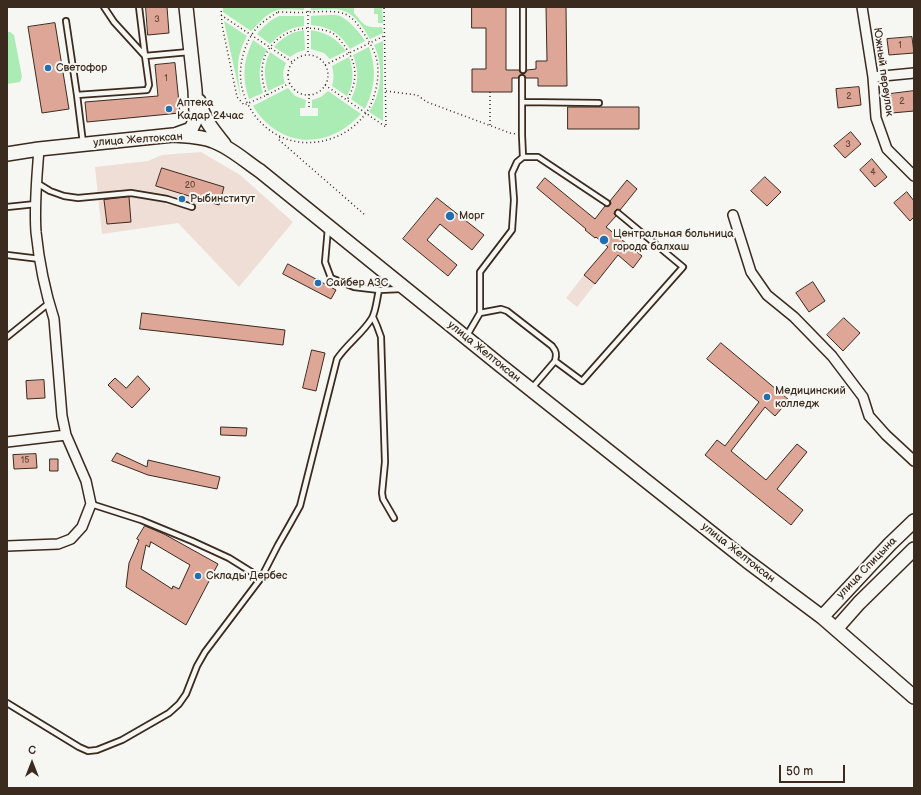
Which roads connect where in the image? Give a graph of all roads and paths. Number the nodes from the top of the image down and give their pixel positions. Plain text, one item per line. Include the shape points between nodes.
1 (104, 7) edge
2 (139, 7) edge
3 (186, 7) edge
4 (221, 7) edge
5 (308, 7) edge
6 (384, 7) edge
7 (523, 7) edge
8 (862, 7) edge
9 (308, 12) junction
10 (221, 15) junction
11 (66, 21) dead end
12 (308, 28) junction
13 (251, 35) junction
14 (385, 36) junction
15 (369, 43) junction
16 (270, 48) junction
17 (191, 52) junction
18 (349, 53) junction
19 (308, 55) junction
20 (145, 56) junction
21 (292, 62) junction
22 (325, 65) junction
23 (522, 70) dead end
24 (914, 73) edge
25 (873, 77) junction
26 (522, 78) dead end
27 (290, 83) junction
28 (325, 85) junction
29 (195, 90) junction
30 (386, 91) junction
31 (490, 92) dead end
32 (309, 94) junction
33 (77, 95) junction
34 (267, 95) junction
35 (347, 100) junction
36 (522, 102) junction
37 (599, 103) dead end
38 (248, 104) junction
39 (309, 108) dead end
40 (366, 113) junction
41 (490, 125) junction
42 (173, 135) junction
43 (522, 135) junction
44 (280, 136) junction
45 (83, 144) junction
46 (228, 148) junction
47 (40, 149) junction
48 (7, 154) edge
49 (523, 158) junction
50 (914, 176) edge
51 (37, 183) junction
52 (607, 203) dead end
53 (36, 204) junction
54 (7, 207) edge
55 (192, 207) dead end
56 (618, 213) dead end
57 (365, 215) dead end
58 (734, 215) dead end
59 (328, 227) junction
60 (7, 255) edge
61 (40, 259) junction
62 (407, 289) junction
63 (379, 290) junction
64 (49, 303) junction
65 (480, 313) junction
66 (373, 317) junction
67 (7, 337) edge
68 (466, 337) junction
69 (554, 361) junction
70 (531, 389) junction
71 (66, 436) junction
72 (7, 442) edge
73 (914, 461) edge
74 (91, 504) junction
75 (394, 518) dead end
76 (914, 521) edge
77 (7, 546) edge
78 (914, 549) edge
79 (261, 578) junction
80 (822, 617) junction
81 (836, 628) junction
82 (914, 697) edge
83 (7, 703) edge

1 - 20 lane
2 - 20 lane
3 - 17 main road
4 - 10 path
5 - 9 path
6 - 14 path
7 - 23 lane
8 - 25 street, Южный переулок
9 - 12 path
9 - 13 path via 278,12 269,17
9 - 15 path via 345,14 356,22
10 - 13 path
10 - 38 path via 237,97 244,105
11 - 33 lane
12 - 16 path via 288,32
12 - 18 path via 326,30 334,34
12 - 19 path
13 - 16 path
13 - 38 path via 240,73
14 - 15 path
14 - 30 path
15 - 18 path
15 - 40 path via 376,58 377,87
16 - 21 path
16 - 34 path via 264,57 262,78
17 - 20 lane
17 - 29 main road
18 - 22 path
18 - 35 path via 355,76 352,92
19 - 21 path
19 - 22 path via 320,59
20 - 33 lane via 149,85 147,90
21 - 27 path via 288,77
22 - 28 path via 328,76
24 - 25 street
25 - 50 street, Южный переулок via 876,118 887,149
26 - 36 lane
27 - 32 path via 299,92
27 - 34 path
28 - 32 path via 318,92
28 - 35 path
29 - 42 main road via 196,112 191,129
29 - 46 main road via 202,113
30 - 40 path via 386,127
30 - 41 path via 417,95 427,102
31 - 41 path
32 - 39 path
33 - 45 lane
34 - 38 path
35 - 40 path
36 - 37 lane
36 - 43 lane
38 - 44 path via 267,129
40 - 44 path via 352,128 324,142 309,144
41 - 43 path
42 - 45 main road, улица Желтоксан
42 - 46 main road, улица Желтоксан via 213,140
43 - 49 lane
44 - 57 path via 278,139
45 - 47 main road, улица Желтоксан
46 - 59 main road, улица Желтоксан
47 - 48 main road, улица Желтоксан
47 - 51 street
49 - 52 lane via 538,158
49 - 65 lane via 517,162 512,173 512,230 480,272
51 - 53 street
51 - 55 lane via 64,196 78,198 131,193 167,199
53 - 54 lane
53 - 61 street
56 - 69 lane via 683,267 582,381
58 - 73 street via 751,272 767,295 832,356 863,397 869,416
59 - 62 main road, улица Желтоксан
59 - 63 lane via 326,262 331,278 354,287
60 - 61 lane
61 - 64 street
62 - 63 lane
62 - 68 main road, улица Желтоксан
63 - 66 lane
64 - 67 lane
64 - 71 street via 54,319
65 - 68 lane
65 - 69 lane via 502,309 507,311 552,346 556,355
66 - 75 lane via 380,337 385,462 382,493
66 - 79 lane via 342,350 337,359 300,506
68 - 70 main road, улица Желтоксан
69 - 70 lane
70 - 80 main road, улица Желтоксан via 747,561
71 - 72 street
71 - 74 street via 86,481
74 - 77 street via 82,527 71,539 58,544
74 - 79 lane via 142,520 192,541 229,558
76 - 80 main road, улица Спицына
78 - 81 main road, улица Спицына
79 - 83 lane via 205,652 179,704 169,713 122,740 88,751
80 - 81 main road, улица Желтоксан
81 - 82 main road, улица Желтоксан

